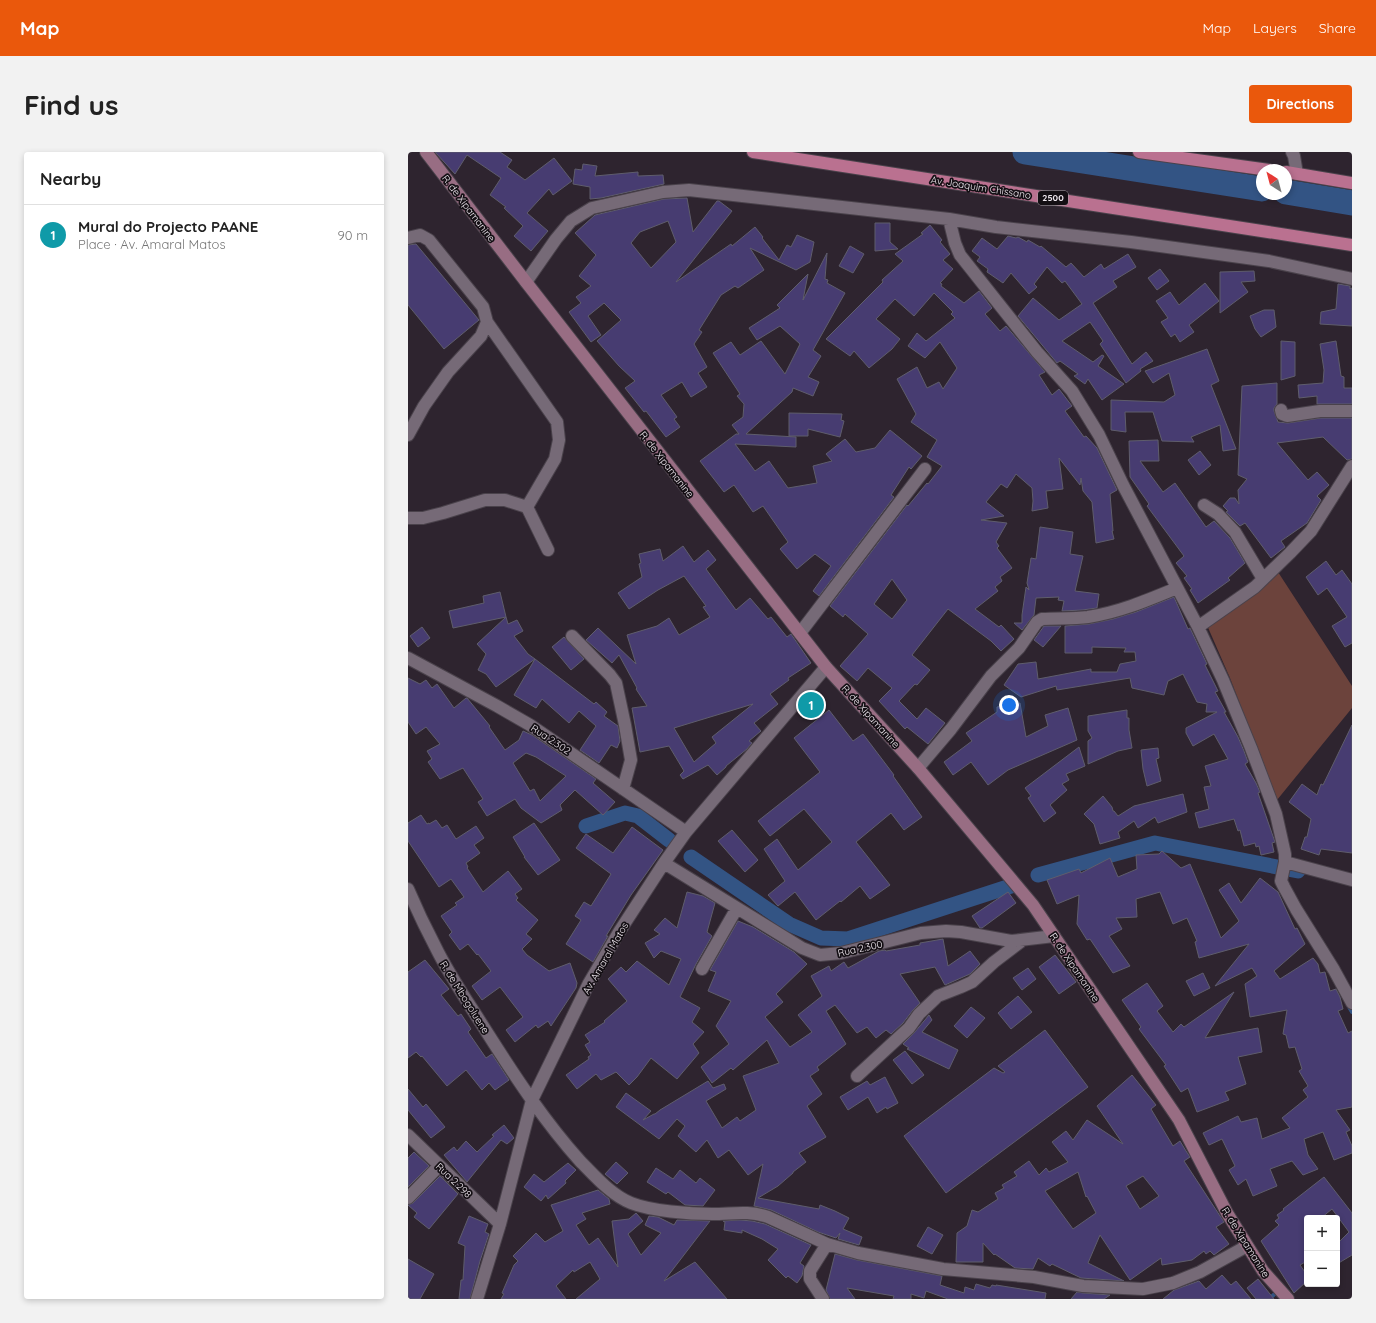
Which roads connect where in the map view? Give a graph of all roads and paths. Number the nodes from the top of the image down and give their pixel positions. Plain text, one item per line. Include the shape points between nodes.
1 (426, 152) edge
2 (753, 152) edge
3 (1292, 152) edge
4 (1147, 153) edge
5 (1292, 167) edge
6 (1256, 168) edge
7 (1292, 173) edge
8 (1352, 183) edge
9 (949, 219) junction
10 (408, 238) edge
11 (1352, 245) edge
12 (1352, 279) edge
13 (526, 282) junction
14 (487, 322) junction
15 (1280, 410) dead end
16 (1352, 411) edge
17 (408, 435) edge
18 (1352, 466) edge
19 (925, 469) dead end
20 (1204, 504) dead end
21 (527, 507) junction
22 (408, 518) edge
23 (548, 550) dead end
24 (1263, 579) junction
25 (1177, 588) junction
26 (1198, 627) junction
27 (800, 633) junction
28 (572, 636) dead end
29 (408, 658) edge
30 (826, 667) junction
31 (918, 768) junction
32 (623, 789) junction
33 (686, 832) junction
34 (1285, 862) junction
35 (664, 863) junction
36 (1352, 880) edge
37 (408, 889) edge
38 (737, 908) junction
39 (1054, 936) junction
40 (1023, 940) junction
41 (702, 969) dead end
42 (1352, 1003) edge
43 (857, 1076) dead end
44 (532, 1100) junction
45 (408, 1135) edge
46 (439, 1166) junction
47 (408, 1198) edge
48 (500, 1224) junction
49 (827, 1244) junction
50 (1247, 1246) junction
51 (1283, 1298) edge
52 (477, 1299) edge
53 (823, 1299) edge

1 - 13 street, R. de Xipamanine
2 - 11 main road, Av. Joaquim Chissano / 2500
3 - 5 street
4 - 6 main road
7 - 8 main road
9 - 12 street via 1269,261
9 - 13 street via 689,190 663,192 592,208 572,221
9 - 25 street via 954,243 960,255 1084,409
10 - 14 street via 420,235 429,240 483,307
13 - 27 street, R. de Xipamanine
14 - 17 street via 481,336 448,372 424,406
14 - 21 street via 557,422 559,440 555,459
15 - 16 street via 1286,416 1320,411
18 - 24 street via 1310,530
19 - 27 street
20 - 24 street via 1235,532
21 - 22 street via 505,500 485,500 436,515
21 - 23 street
24 - 26 street
25 - 26 street
25 - 31 street via 1137,605 1103,614 1042,619 1037,622 1019,648 990,676
26 - 34 street via 1223,680 1276,814 1286,854
27 - 30 street, R. de Xipamanine
28 - 32 street via 616,683 631,760
29 - 32 street, Rua 2.302 via 530,725
30 - 31 street, R. de Xipamanine
30 - 33 street, Av. Amaral Matos
31 - 39 street, R. de Xipamanine via 1033,905
32 - 33 street, Rua 2.302
33 - 35 street, Av. Amaral Matos
34 - 36 street
34 - 42 street via 1281,881
35 - 38 street, Rua 2.300
35 - 44 street, Av. Amaral Matos via 589,983
37 - 44 street, R. de Mbogoluene via 435,947 453,978
38 - 40 street, Rua 2.300 via 802,948 820,954 841,953 921,933 946,931 1011,941
38 - 41 street
39 - 40 street, Rua 2.300
39 - 50 street, R. de Xipamanine via 1178,1120
40 - 43 street via 972,982 938,996 919,1014 910,1028
44 - 48 street, Av. Amaral Matos
44 - 49 street, R. de Mbogoluene via 567,1146 593,1174 625,1200 641,1206 694,1214 760,1214
45 - 46 street, Rua 2.298
46 - 47 street
46 - 48 street, Rua 2.298
48 - 52 street, Av. Amaral Matos
49 - 50 street, R. de Mbogoluene via 858,1253 943,1269 1034,1277 1083,1286 1143,1289 1173,1283 1200,1272
49 - 53 street via 810,1271 810,1279
50 - 51 street, R. de Xipamanine

